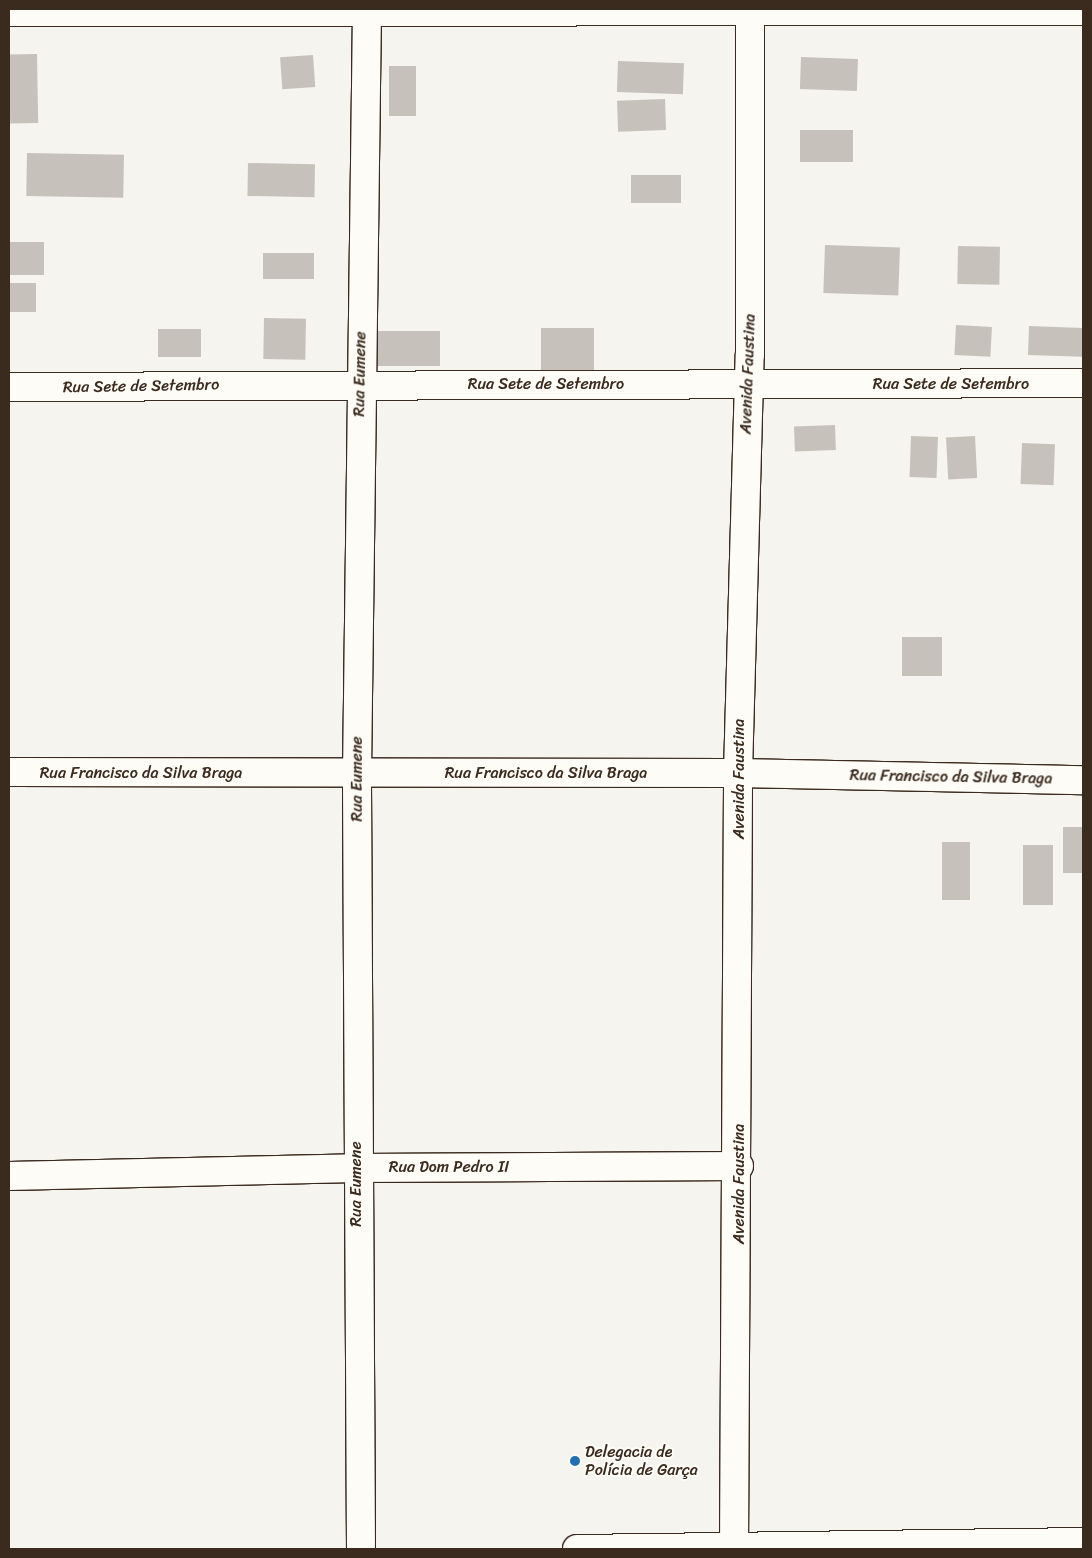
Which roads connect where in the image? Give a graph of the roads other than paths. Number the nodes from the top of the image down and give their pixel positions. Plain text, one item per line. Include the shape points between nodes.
1 (750, 10) edge
2 (367, 11) edge
3 (1083, 11) edge
4 (9, 12) edge
5 (360, 383) junction
6 (1083, 383) edge
7 (747, 386) junction
8 (9, 387) edge
9 (9, 772) edge
10 (738, 773) junction
11 (357, 774) junction
12 (1083, 780) edge
13 (739, 1166) junction
14 (356, 1168) junction
15 (9, 1176) edge
16 (1083, 1542) edge
17 (734, 1546) edge
18 (360, 1549) edge
19 (577, 1549) edge

1 - 2 street
1 - 3 street
1 - 7 street, Avenida Faustina
2 - 4 street
2 - 5 street, Rua Eumene
5 - 7 street, Rua Sete de Setembro
5 - 8 street, Rua Sete de Setembro
5 - 11 street, Rua Eumene
6 - 7 street, Rua Sete de Setembro
7 - 10 street, Avenida Faustina
9 - 11 street, Rua Francisco da Silva Braga
10 - 11 street, Rua Francisco da Silva Braga
10 - 12 street, Rua Francisco da Silva Braga
10 - 13 street, Avenida Faustina
11 - 14 street, Rua Eumene
13 - 14 street, Rua Dom Pedro II
13 - 17 street, Avenida Faustina
14 - 15 street, Rua Dom Pedro II
14 - 18 street, Rua Eumene
16 - 17 street
17 - 19 street

